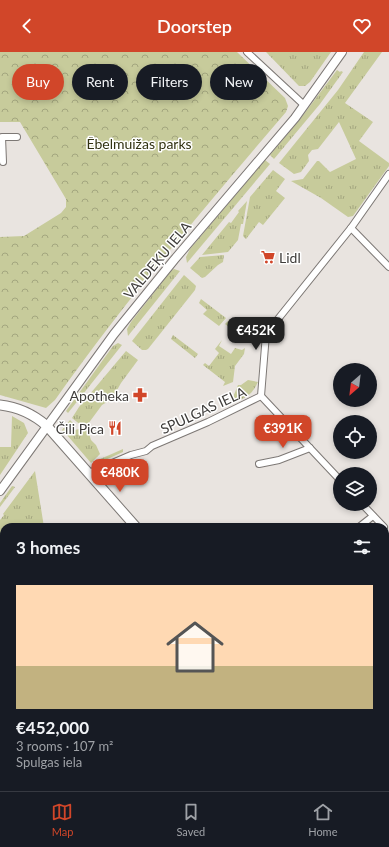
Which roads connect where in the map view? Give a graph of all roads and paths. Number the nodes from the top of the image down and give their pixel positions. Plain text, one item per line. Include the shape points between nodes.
1 (247, 52) edge
2 (342, 52) edge
3 (304, 105) junction
4 (17, 137) dead end
5 (3, 162) dead end
6 (389, 176) edge
7 (351, 228) junction
8 (389, 267) edge
9 (262, 396) junction
10 (0, 405) edge
11 (47, 426) junction
12 (310, 448) junction
13 (259, 464) dead end
14 (89, 473) junction
15 (333, 473) edge
16 (0, 491) edge
17 (368, 511) edge
18 (373, 516) junction
19 (133, 523) edge
20 (364, 523) edge
21 (379, 523) edge

1 - 3 street
2 - 3 street, VALDEĶU IELA
3 - 11 street, VALDEĶU IELA via 145,296
4 - 5 street via 2,137
6 - 7 street, SPULGAS IELA
7 - 8 street
7 - 9 street, SPULGAS IELA via 266,334
9 - 12 street
9 - 14 street, SPULGAS IELA via 146,451
10 - 11 main road via 11,406 30,414
11 - 14 main road
11 - 16 street, VALDEĶU IELA
12 - 13 street via 279,460
12 - 15 street
14 - 19 main road
17 - 18 street
18 - 20 street
18 - 21 street

